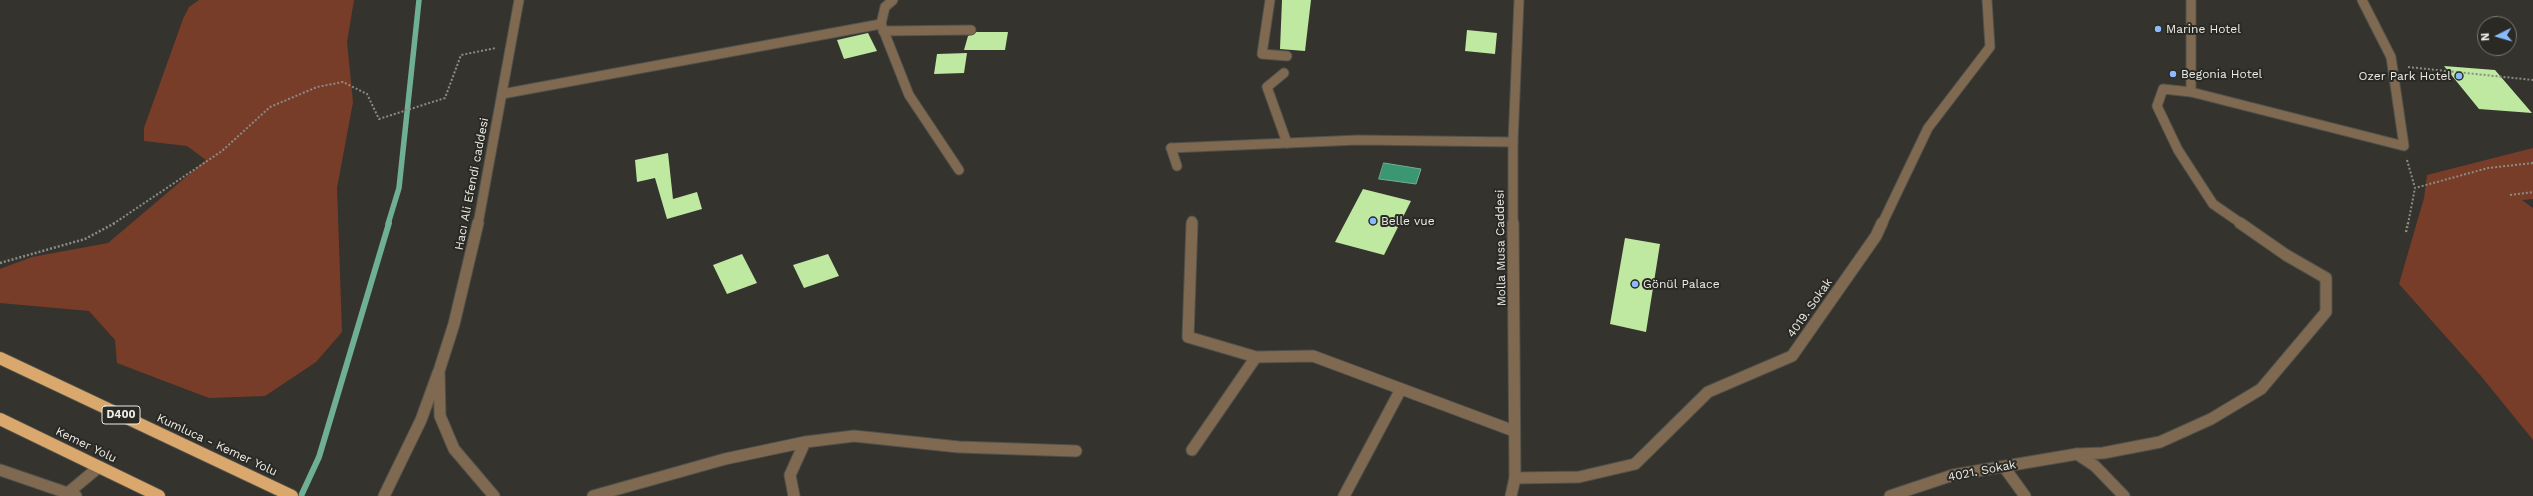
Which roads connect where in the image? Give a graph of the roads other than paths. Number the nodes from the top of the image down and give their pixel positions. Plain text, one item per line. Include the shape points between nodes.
1 (519, 0) edge
2 (893, 0) edge
3 (1270, 0) edge
4 (1519, 0) edge
5 (1987, 0) edge
6 (2191, 0) edge
7 (2362, 0) edge
8 (882, 27) junction
9 (971, 30) dead end
10 (1288, 56) dead end
11 (1284, 73) dead end
12 (2191, 92) junction
13 (502, 94) junction
14 (1513, 142) junction
15 (1287, 143) junction
16 (1177, 166) dead end
17 (959, 170) dead end
18 (1192, 221) dead end
19 (1256, 357) junction
20 (0, 358) edge
21 (439, 371) junction
22 (1401, 389) junction
23 (0, 419) edge
24 (1514, 431) junction
25 (805, 442) junction
26 (1076, 450) dead end
27 (1192, 450) dead end
28 (2077, 454) junction
29 (99, 467) junction
30 (2004, 467) junction
31 (0, 470) edge
32 (1515, 478) junction
33 (72, 494) edge
34 (159, 496) edge
35 (292, 496) edge
36 (384, 496) edge
37 (494, 496) edge
38 (593, 496) edge
39 (794, 496) edge
40 (1344, 496) edge
41 (1511, 496) edge
42 (1890, 496) edge
43 (2025, 496) edge
44 (2124, 496) edge

1 - 13 street, Hacı Ali Efendi caddesi
2 - 8 street via 885,7
3 - 10 street via 1262,54
4 - 14 street, Molla Musa Caddesi
5 - 32 street, 4019. Sokak via 1990,47 1928,128 1876,236 1792,356 1708,392 1635,464 1579,477
6 - 12 street
7 - 12 street via 2391,57 2404,146
8 - 9 street
8 - 13 street
8 - 17 street via 909,95
11 - 15 street via 1267,87
12 - 28 street, 4021. Sokak via 2163,89 2157,106 2178,150 2213,204 2286,255 2326,278 2326,312 2261,390 2211,419 2160,442 2103,453
13 - 21 street, Hacı Ali Efendi caddesi via 485,195 454,324
14 - 15 street via 1358,140
14 - 24 street, Molla Musa Caddesi
15 - 16 street via 1172,148
18 - 19 street via 1188,337
19 - 22 street via 1312,356
19 - 27 street
20 - 35 highway, Kumluca - Kemer Yolu / D400
21 - 36 street, Hacı Ali Efendi caddesi via 421,420
21 - 37 street via 440,416 454,449
22 - 24 street
22 - 40 street
23 - 29 highway, Kemer Yolu
24 - 32 street, Molla Musa Caddesi
25 - 26 street via 854,436 959,447
25 - 38 street via 725,459
25 - 39 street via 790,476
28 - 30 street, 4021. Sokak
28 - 44 street via 2095,466
29 - 33 street
29 - 34 highway, Kemer Yolu
30 - 42 street, 4021. Sokak via 1953,475
30 - 43 street
31 - 33 street
32 - 41 street, Molla Musa Caddesi

